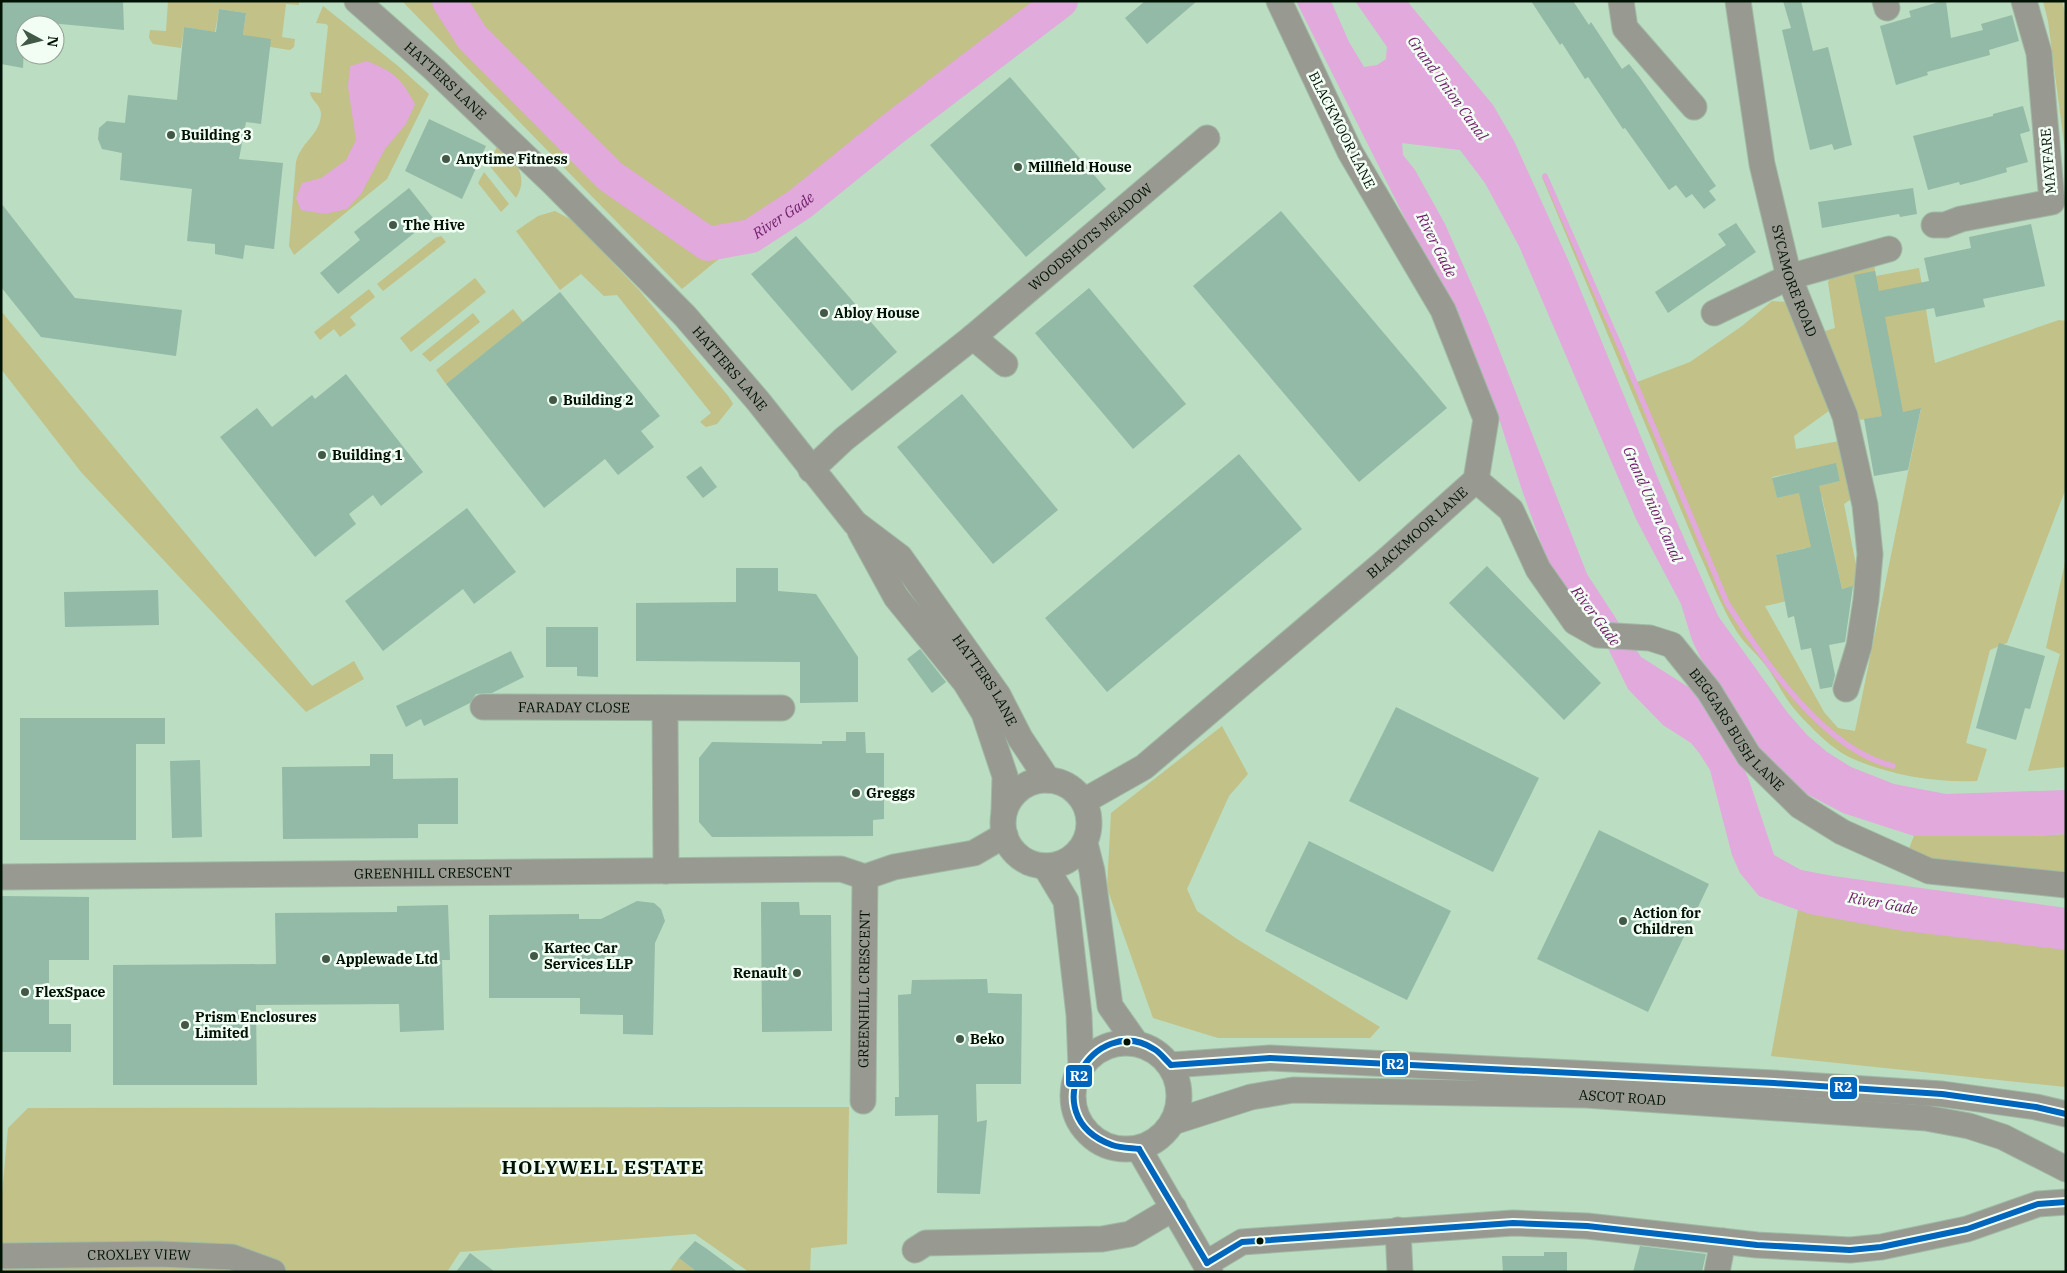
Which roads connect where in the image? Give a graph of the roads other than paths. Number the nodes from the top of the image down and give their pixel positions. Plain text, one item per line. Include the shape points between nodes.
1 (357, 1) edge
2 (1279, 1) edge
3 (1621, 1) edge
4 (1738, 1) edge
5 (2024, 1) edge
6 (1694, 107) dead end
7 (1207, 138) dead end
8 (1934, 225) dead end
9 (1890, 249) dead end
10 (1789, 277) junction
11 (1714, 313) dead end
12 (973, 337) junction
13 (1005, 364) dead end
14 (811, 470) junction
15 (1476, 480) junction
16 (855, 523) junction
17 (1846, 689) dead end
18 (484, 707) dead end
19 (782, 708) dead end
20 (665, 709) junction
21 (1048, 780) junction
22 (1084, 802) junction
23 (1005, 824) junction
24 (1085, 843) junction
25 (1045, 866) junction
26 (666, 871) junction
27 (1, 877) edge
28 (865, 877) junction
29 (2066, 885) edge
30 (1136, 1042) junction
31 (1171, 1065) junction
32 (1081, 1067) junction
33 (863, 1101) dead end
34 (2066, 1114) edge
35 (1173, 1122) junction
36 (1139, 1149) junction
37 (2066, 1169) edge
38 (2066, 1202) edge
39 (1174, 1208) junction
40 (1398, 1230) junction
41 (1724, 1241) junction
42 (915, 1250) dead end
43 (1, 1256) edge
44 (1209, 1267) edge
45 (273, 1272) edge
46 (1400, 1272) edge
47 (1717, 1272) edge

1 - 14 street, HATTERS LANE via 437,72 685,316 758,401
2 - 15 street, BLACKMOOR LANE via 1350,152 1443,310 1486,418
3 - 6 street via 1625,28
4 - 10 street, SYCAMORE ROAD via 1762,164
5 - 8 street, MAYFARE via 2039,53 2052,202 1961,219 1945,226
7 - 12 street, WOODSHOTS MEADOW
9 - 10 street
10 - 11 street
10 - 17 street, SYCAMORE ROAD via 1845,416 1865,505 1870,554 1859,646
12 - 13 street
12 - 14 street, WOODSHOTS MEADOW via 844,439
14 - 16 street, HATTERS LANE
15 - 22 street, BLACKMOOR LANE via 1144,766
15 - 29 street, BEGGARS BUSH LANE via 1511,510 1538,569 1575,622 1598,635 1650,638 1672,644 1709,691 1749,756 1800,806 1842,832 1929,871
16 - 21 street, HATTERS LANE via 900,557 998,695 1020,738
16 - 23 street via 896,598 965,682 984,713 1005,776
18 - 20 street, FARADAY CLOSE
19 - 20 street, FARADAY CLOSE
20 - 26 street
21 - 22 street via 1066,784
21 - 23 street via 1017,790 1009,800
22 - 24 street via 1090,824
23 - 25 street via 1011,848 1020,858
23 - 28 street via 974,853 894,867
24 - 25 street via 1068,860
24 - 30 street via 1092,871 1110,1006
25 - 32 street via 1066,901 1079,1015
26 - 27 street, GREENHILL CRESCENT
26 - 28 street, GREENHILL CRESCENT via 841,869
28 - 33 street, GREENHILL CRESCENT
30 - 31 street via 1153,1049
30 - 32 street via 1103,1047
31 - 34 street, ASCOT ROAD via 1270,1058 1761,1082 1942,1094
31 - 35 street via 1180,1092
32 - 36 street via 1073,1096 1076,1114 1086,1130 1096,1140 1113,1148
35 - 36 street via 1161,1137
35 - 37 street, ASCOT ROAD via 1251,1097 1293,1090 1586,1095 1926,1118 1970,1126 2003,1137
36 - 39 street
38 - 41 street via 2038,1204 1967,1229 1881,1247 1815,1249
39 - 42 street via 1130,1234 1102,1239 926,1243
39 - 44 street
40 - 41 street via 1543,1224
40 - 44 street via 1242,1242
40 - 46 street
41 - 47 street
43 - 45 street, CROXLEY VIEW via 158,1254 232,1257

